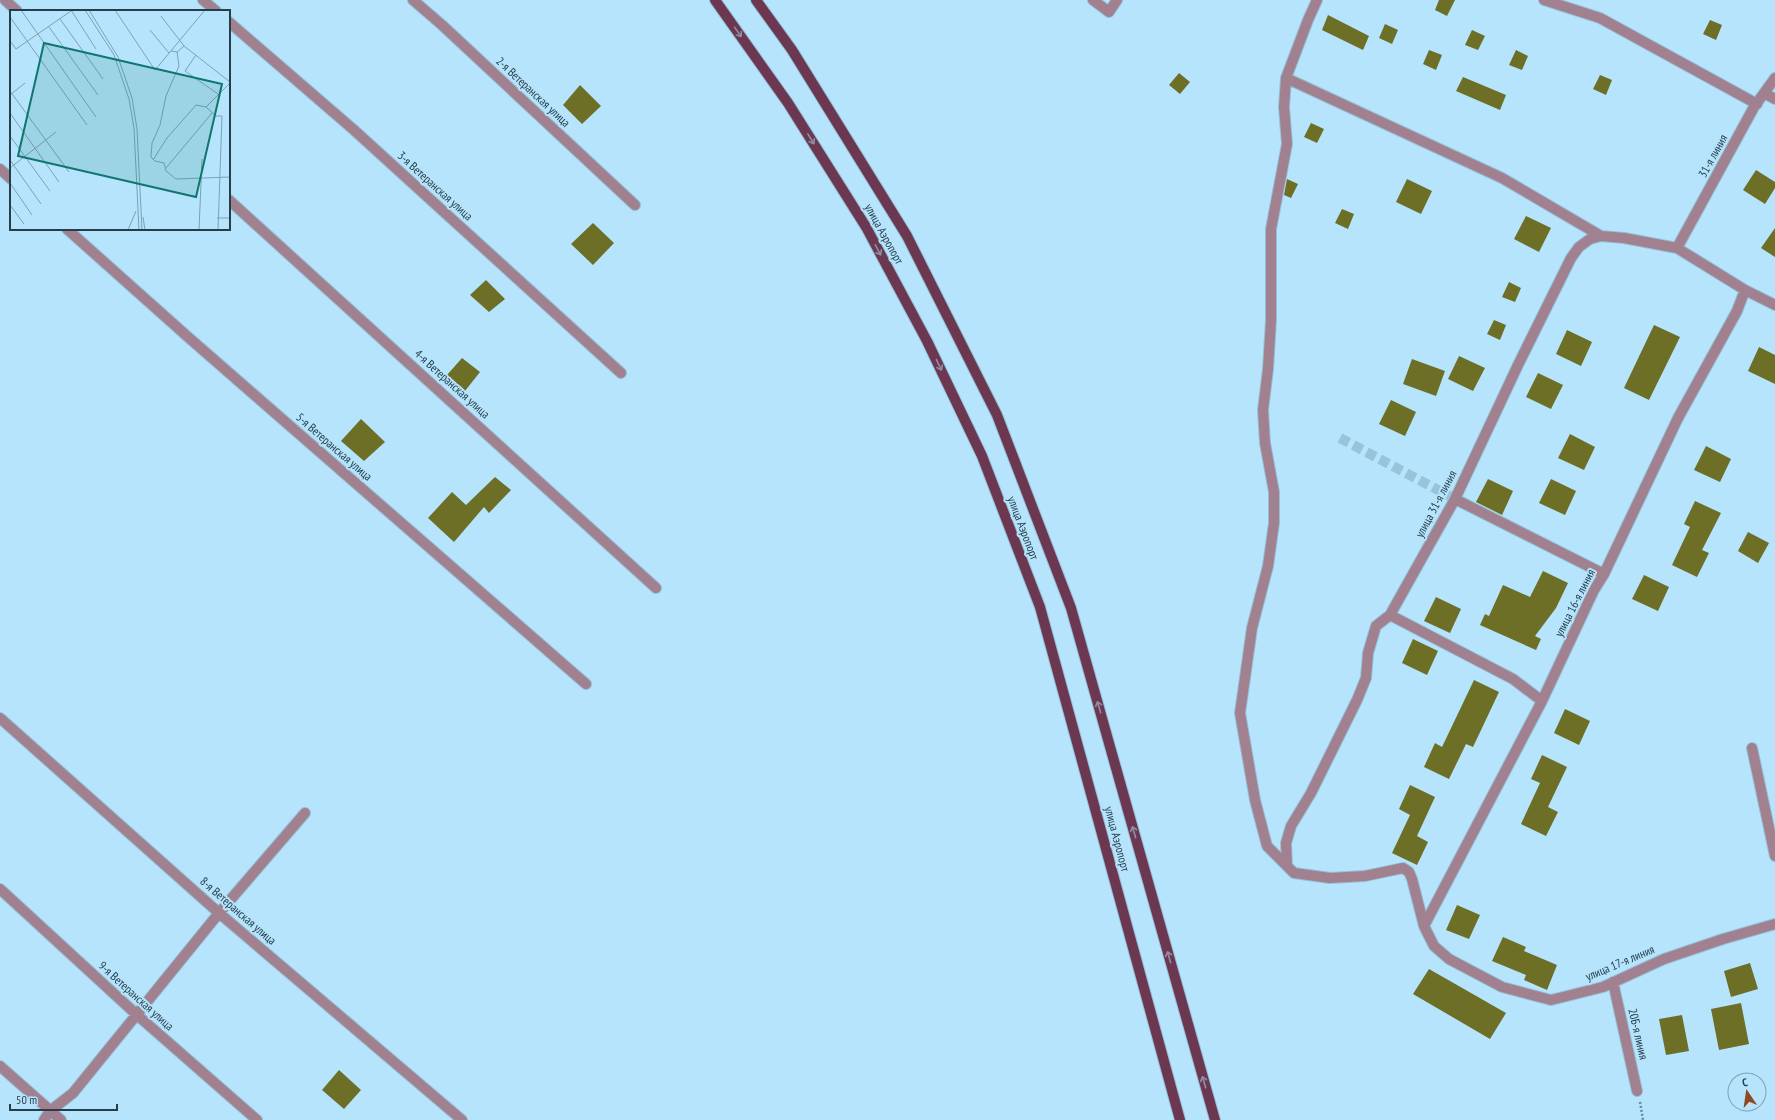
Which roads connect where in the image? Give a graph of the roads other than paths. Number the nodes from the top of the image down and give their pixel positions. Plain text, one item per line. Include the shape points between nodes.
1 (5, 0) edge
2 (203, 0) edge
3 (413, 0) edge
4 (715, 0) edge
5 (756, 0) edge
6 (1093, 0) edge
7 (1117, 0) edge
8 (1317, 0) edge
9 (1544, 0) edge
10 (17, 10) edge
11 (215, 10) edge
12 (230, 23) edge
13 (1286, 78) junction
14 (1775, 78) edge
15 (1764, 93) junction
16 (1775, 99) edge
17 (1757, 104) junction
18 (0, 169) edge
19 (10, 178) edge
20 (230, 201) edge
21 (635, 205) dead end
22 (68, 230) edge
23 (1601, 236) junction
24 (1677, 248) junction
25 (1745, 290) junction
26 (1775, 305) edge
27 (621, 373) dead end
28 (1455, 499) junction
29 (1604, 574) junction
30 (656, 588) dead end
31 (1390, 616) junction
32 (586, 684) dead end
33 (1542, 701) junction
34 (0, 718) edge
35 (1752, 748) dead end
36 (305, 813) dead end
37 (1775, 856) edge
38 (1287, 866) junction
39 (0, 889) edge
40 (219, 913) junction
41 (1775, 924) edge
42 (1424, 926) junction
43 (1613, 982) junction
44 (136, 1014) junction
45 (0, 1066) edge
46 (1638, 1091) road end
47 (50, 1111) junction
48 (44, 1120) edge
49 (60, 1120) edge
50 (257, 1120) edge
51 (462, 1120) edge
52 (1180, 1120) edge
53 (1214, 1120) edge

1 - 10 street
2 - 11 street
3 - 21 street, 2-я Ветеранская улица
4 -> 52 main road, улица Аэропорт via 788,103 866,227 927,341 982,456 1040,607
53 -> 5 main road, улица Аэропорт via 1071,608 997,415 907,236 792,50
6 - 7 street via 1110,12
8 - 13 street
9 - 17 street via 1600,18
12 - 27 street, 3-я Ветеранская улица via 354,130
13 - 23 street via 1502,178
13 - 38 street via 1284,107 1287,144 1271,229 1272,320 1262,410 1274,492 1274,523 1268,566 1252,628 1240,713 1255,800 1267,846
14 - 15 street, 31-я линия
15 - 16 street
15 - 17 street, 31-я линия
17 - 24 street, 31-я линия
18 - 19 street
20 - 30 street, 4-я Ветеранская улица
22 - 32 street, 5-я Ветеранская улица
23 - 24 street
23 - 28 street, улица 31-я линия via 1579,247 1571,258
24 - 25 street
25 - 26 street
25 - 29 street, улица 16-я линия via 1737,311 1678,418
28 - 29 street
28 - 31 street, улица 31-я линия
29 - 33 street, улица 16-я линия
31 - 33 street via 1513,679
31 - 38 street, улица 31-я линия via 1376,626 1368,653 1366,678 1357,700 1311,793 1291,826 1286,843
33 - 42 street, улица 16-я линия
34 - 40 street, 8-я Ветеранская улица
35 - 37 street
36 - 40 street
38 - 42 street, улица 17-я линия via 1294,873 1330,878 1365,876 1402,868 1409,872 1412,879
39 - 44 street, 9-я Ветеранская улица
40 - 44 street
40 - 51 street, 8-я Ветеранская улица
41 - 43 street, улица 17-я линия via 1664,959
42 - 43 street, улица 17-я линия via 1434,946 1449,959 1502,987 1551,1000 1603,987
43 - 46 street, 20Б-я линия
44 - 47 street via 73,1092
44 - 50 street, 9-я Ветеранская улица
45 - 47 street
47 - 48 street
47 - 49 street

